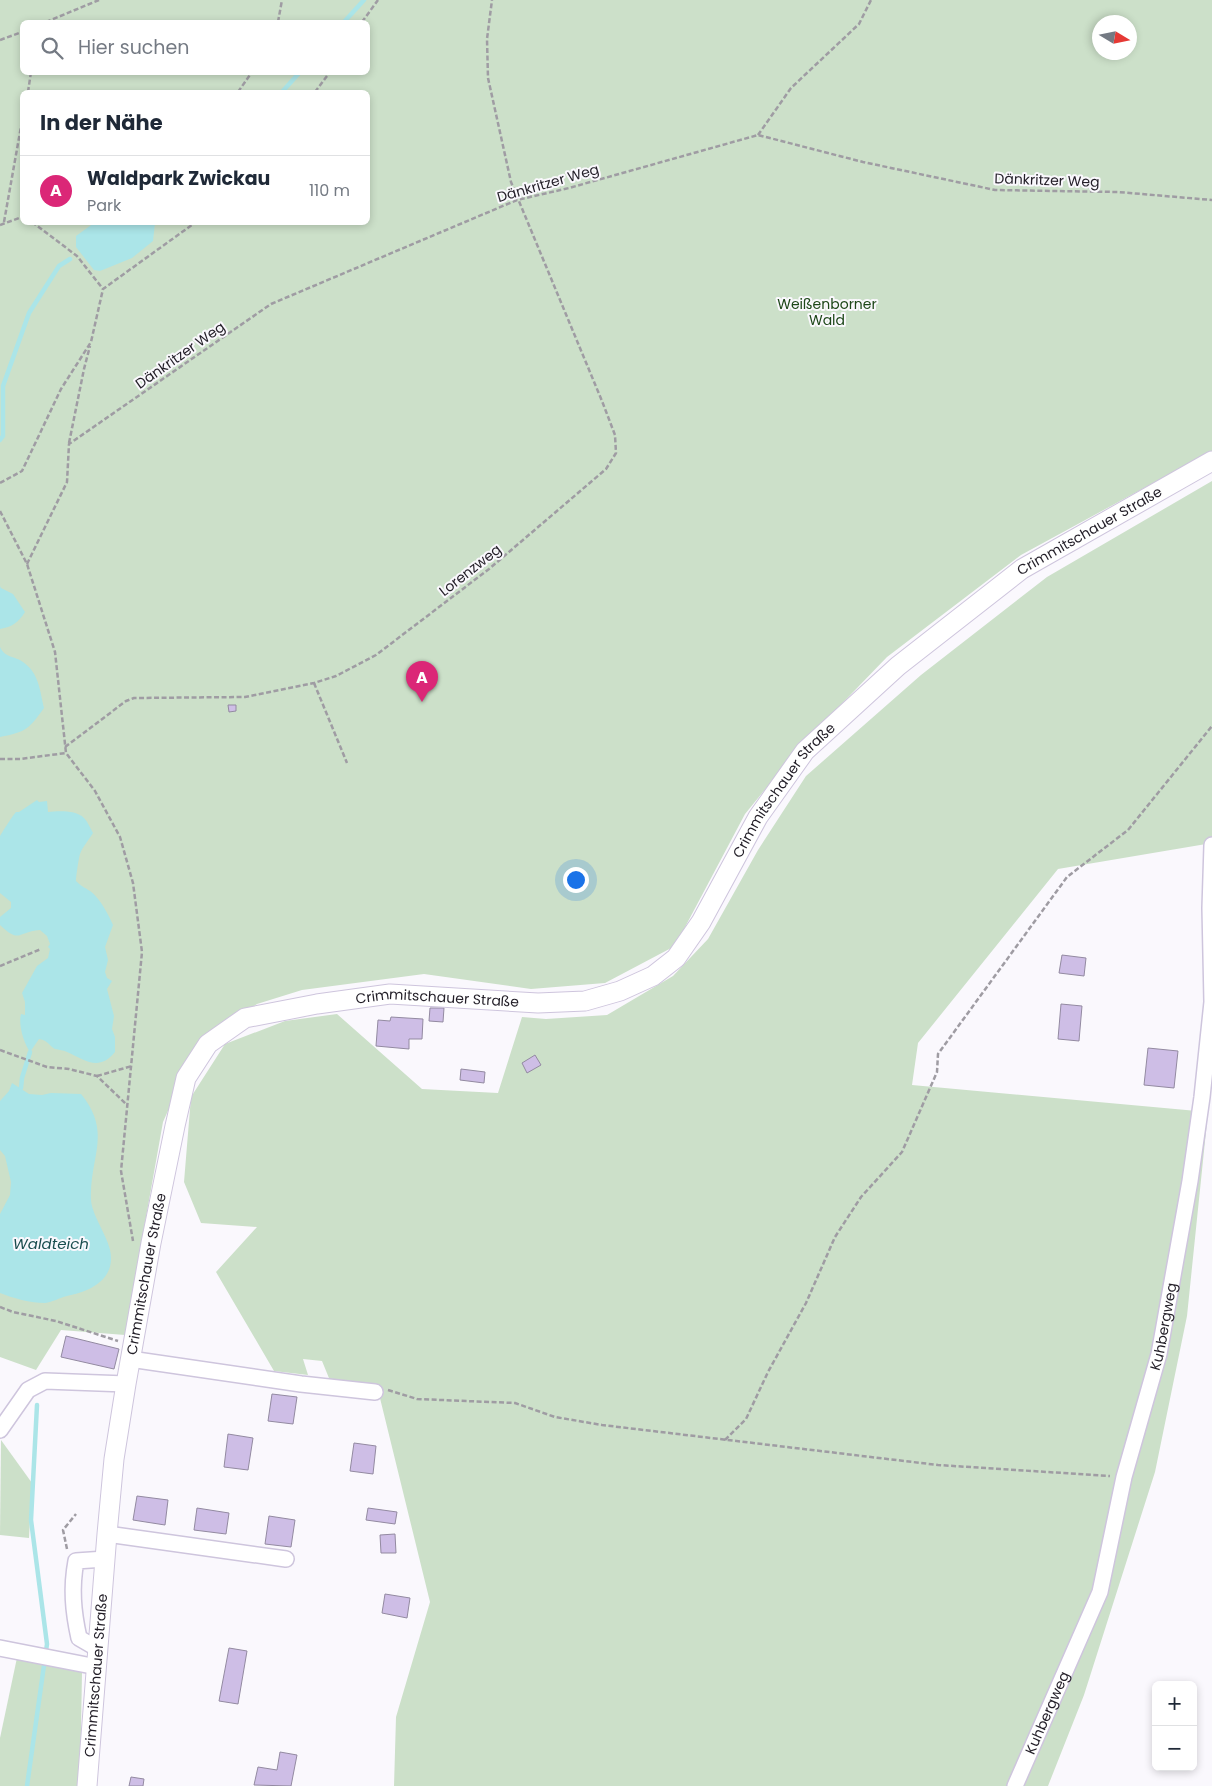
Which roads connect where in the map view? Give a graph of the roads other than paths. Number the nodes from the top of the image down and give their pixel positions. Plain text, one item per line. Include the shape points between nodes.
1 (1212, 461) edge
2 (1212, 845) edge
3 (131, 1352) junction
4 (126, 1384) junction
5 (377, 1390) road end
6 (0, 1430) edge
7 (107, 1534) junction
8 (105, 1559) junction
9 (286, 1559) dead end
10 (0, 1648) edge
11 (98, 1658) junction
12 (87, 1786) edge
13 (1015, 1786) edge

1 - 3 main road, Crimmitschauer Straße via 1022,569 898,666 819,738 805,751 758,817 696,930 676,958 653,976 620,991 584,1001 538,1003 390,994 316,1004 245,1018 208,1044 186,1078 152,1234
2 - 13 street, Kuhbergweg via 1212,1002 1190,1181 1159,1354 1124,1477 1100,1592
3 - 4 main road, Crimmitschauer Straße
3 - 5 street via 301,1384
4 - 6 street via 44,1381 28,1390
4 - 7 main road, Crimmitschauer Straße
7 - 8 main road, Crimmitschauer Straße
7 - 9 street
8 - 11 main road, Crimmitschauer Straße
8 - 11 street via 76,1561 73,1578 74,1615 80,1638
10 - 11 street via 60,1659
11 - 12 main road, Crimmitschauer Straße

